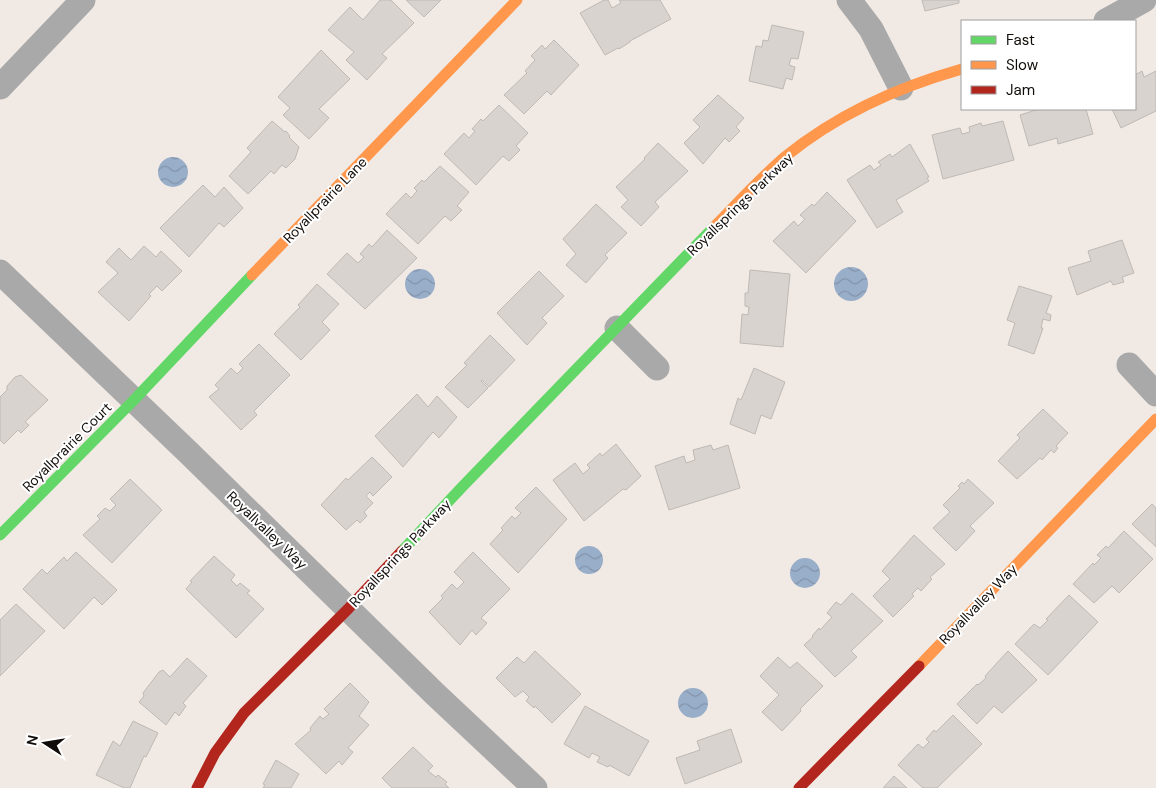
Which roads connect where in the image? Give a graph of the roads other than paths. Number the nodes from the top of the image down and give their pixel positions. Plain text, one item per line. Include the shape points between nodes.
1 (83, 0) edge
2 (517, 0) edge
3 (849, 0) edge
4 (1144, 0) edge
5 (1108, 20) edge
6 (961, 69) edge
7 (0, 87) edge
8 (901, 88) junction
9 (0, 272) edge
10 (617, 328) junction
11 (1129, 365) dead end
12 (657, 368) dead end
13 (1156, 394) edge
14 (133, 401) junction
15 (1156, 419) edge
16 (0, 535) edge
17 (348, 609) junction
18 (196, 788) edge
19 (535, 788) edge
20 (800, 788) edge

1 - 7 street
2 - 14 street, Royallprairie Lane
3 - 8 street via 871,28
4 - 5 street
6 - 8 street, Royallsprings Parkway
8 - 10 street, Royallsprings Parkway via 855,110 788,155 746,193
9 - 14 street, Royallvalley Way
10 - 12 street
10 - 17 street, Royallsprings Parkway
11 - 13 street
14 - 16 street, Royallprairie Court
14 - 17 street, Royallvalley Way
15 - 20 street, Royallvalley Way
17 - 18 street, Royallsprings Parkway via 244,714 215,753
17 - 19 street, Royallvalley Way

